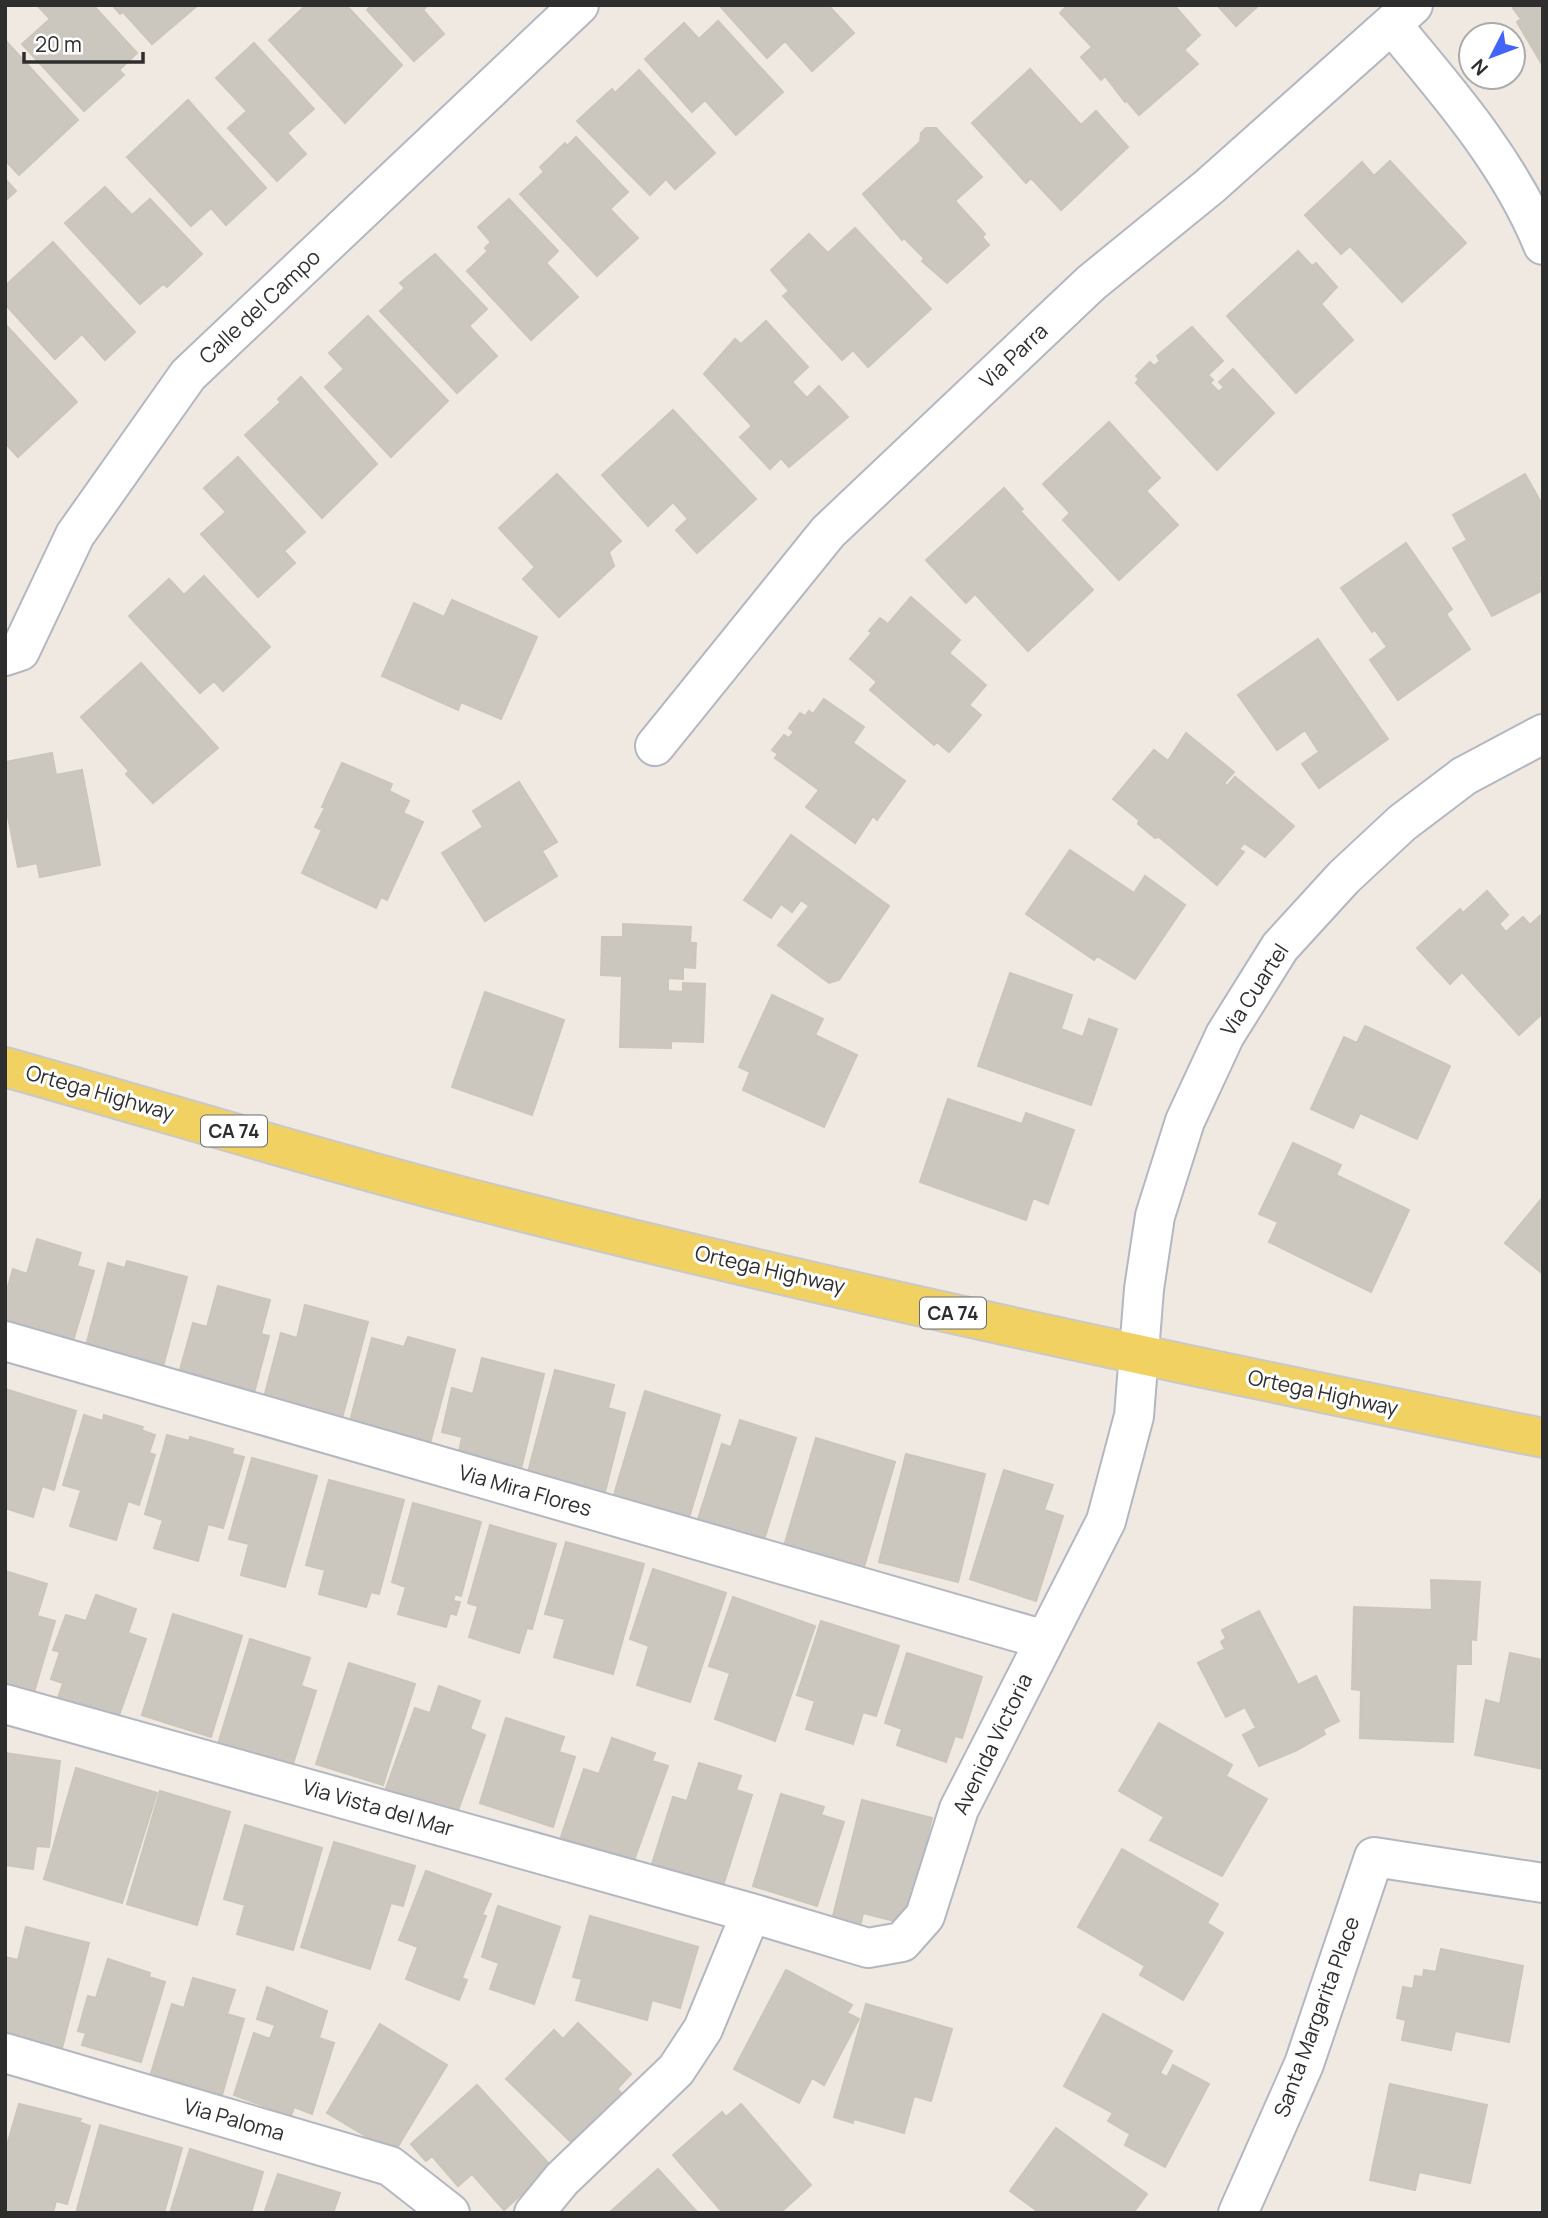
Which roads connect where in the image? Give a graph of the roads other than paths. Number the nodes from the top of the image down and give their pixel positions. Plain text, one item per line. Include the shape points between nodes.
1 (579, 5) edge
2 (1403, 15) edge
3 (1543, 246) edge
4 (5, 656) edge
5 (1543, 734) edge
6 (656, 746) dead end
7 (5, 1066) edge
8 (5, 1341) edge
9 (1139, 1356) junction
10 (1543, 1438) edge
11 (1045, 1640) junction
12 (5, 1704) edge
13 (1543, 1883) edge
14 (751, 1913) junction
15 (5, 2053) edge
16 (450, 2213) edge
17 (534, 2213) edge
18 (1238, 2213) edge

1 - 4 street, Calle del Campo via 188,375 75,535 20,651
2 - 3 street via 1449,93 1501,166
2 - 6 street, Via Parra via 1210,186 1091,283 828,532
5 - 9 street, Via Cuartel via 1464,776 1402,823 1280,947 1225,1035 1185,1121 1155,1216
7 - 9 main road, Ortega Highway / CA 74 via 462,1196
8 - 11 street, Via Mira Flores
9 - 10 main road, Ortega Highway / CA 74
9 - 11 street, Avenida Victoria via 1134,1416 1106,1521
11 - 14 street, Avenida Victoria via 959,1809 925,1916 902,1942 868,1948
12 - 14 street, Via Vista del Mar
13 - 18 street, Santa Margarita Place via 1374,1857 1304,2064
14 - 17 street via 703,2029 676,2070 562,2179
15 - 16 street, Via Paloma via 390,2166

